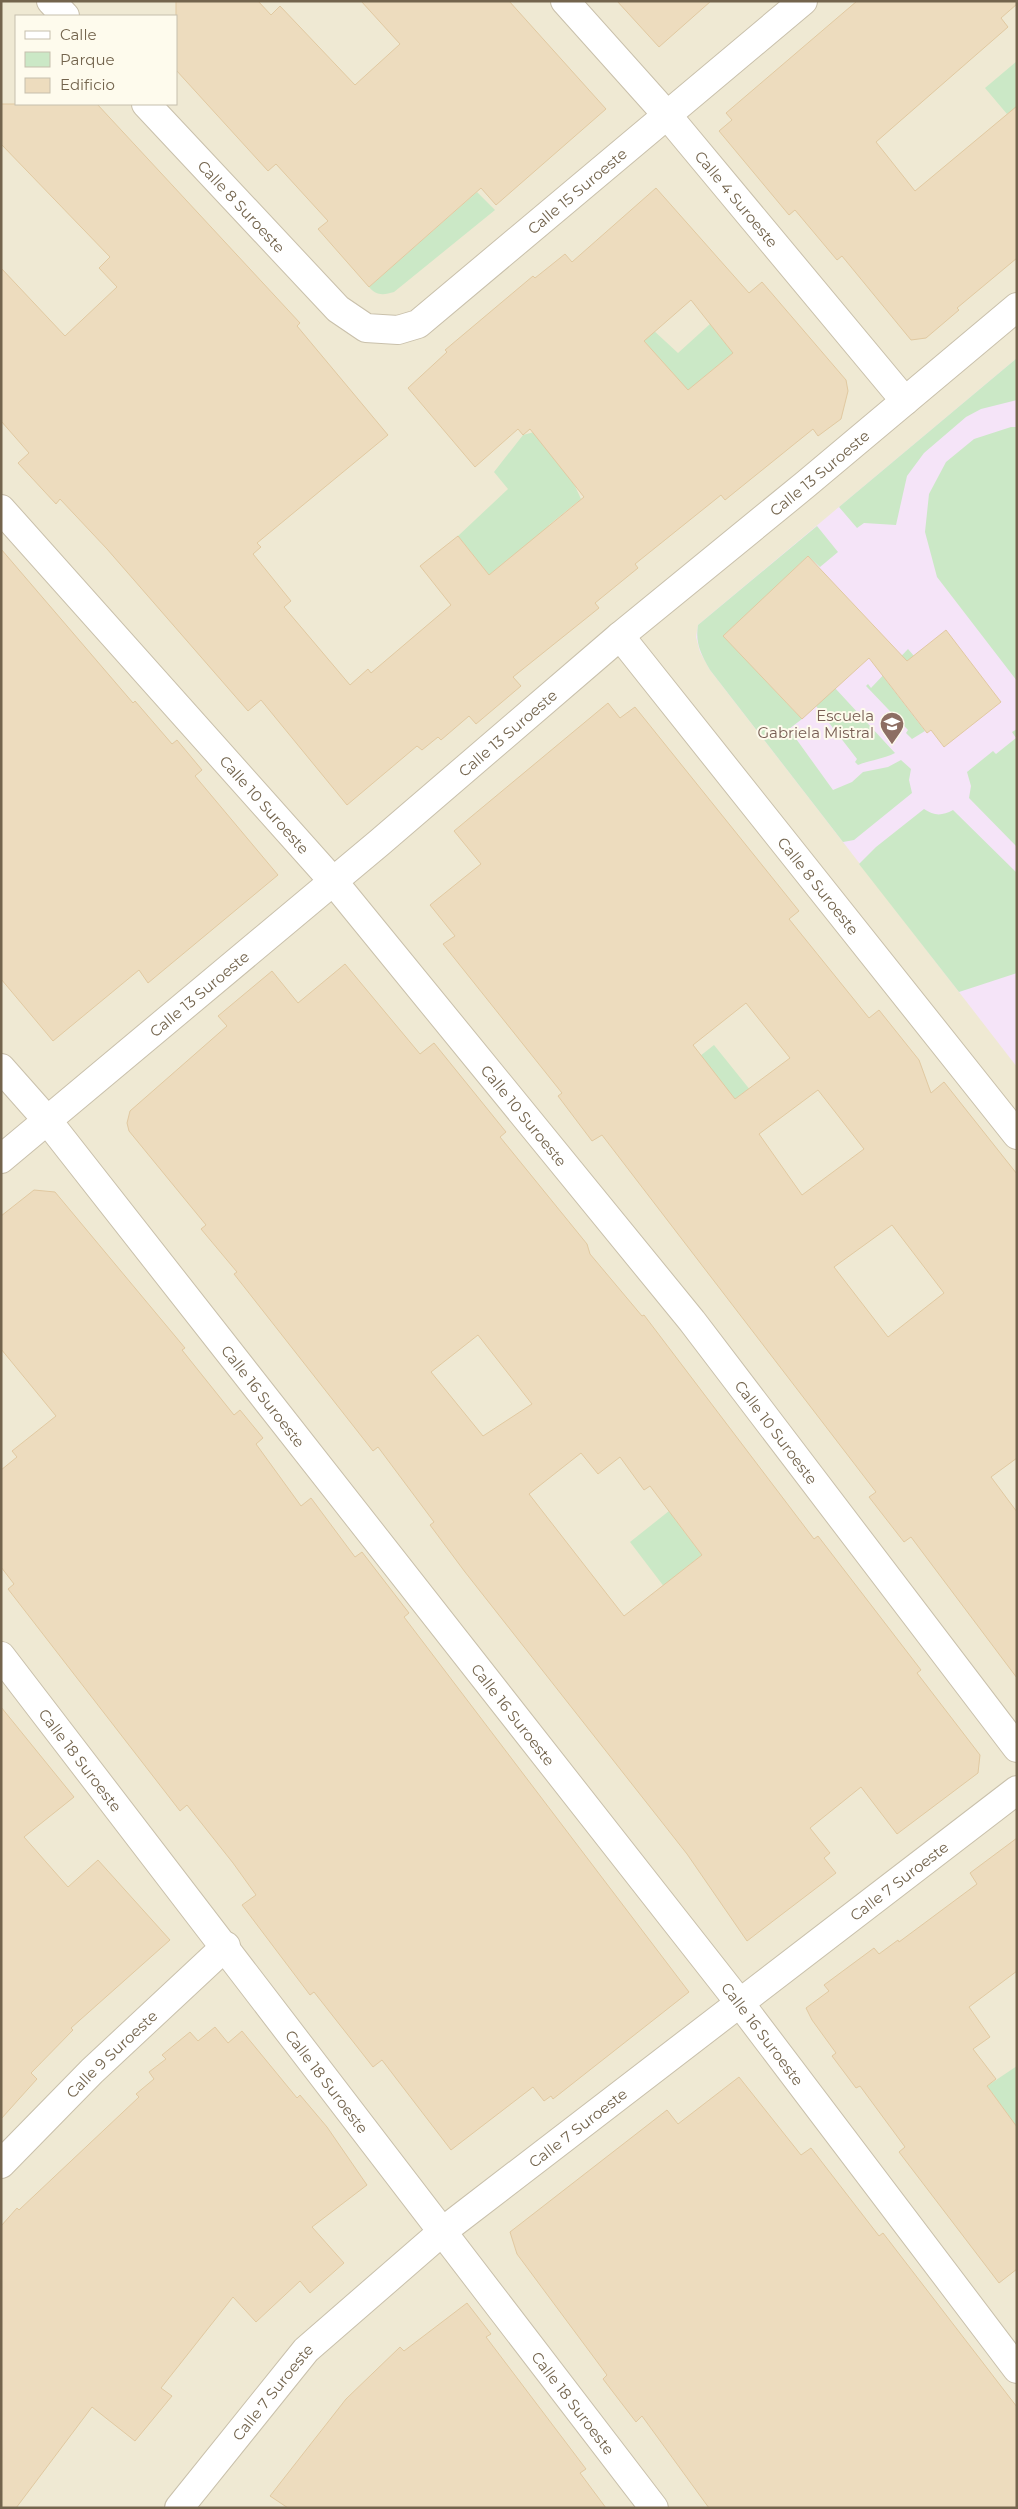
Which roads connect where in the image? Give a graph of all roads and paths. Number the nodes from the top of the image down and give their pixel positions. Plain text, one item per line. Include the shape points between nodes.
1 (51, 1) edge
2 (565, 1) edge
3 (803, 1) edge
4 (64, 15) edge
5 (147, 105) edge
6 (667, 115) junction
7 (1017, 307) edge
8 (338, 309) joint
9 (905, 401) junction
10 (1, 508) edge
11 (620, 636) junction
12 (333, 881) junction
13 (1, 1068) edge
14 (47, 1120) junction
15 (1017, 1135) edge
16 (1, 1159) edge
17 (1, 1656) edge
18 (1017, 1748) edge
19 (1017, 1790) edge
20 (226, 1946) junction
21 (739, 2002) junction
22 (1, 2164) edge
23 (443, 2232) junction
24 (1017, 2370) edge
25 (179, 2508) edge
26 (654, 2508) edge

1 - 4 street
2 - 6 street, Calle 4 Suroeste
3 - 6 street, Calle 15 Suroeste
5 - 8 street, Calle 8 Suroeste
6 - 8 street, Calle 15 Suroeste via 418,324 398,330 366,328
6 - 9 street, Calle 4 Suroeste
7 - 9 street, Calle 13 Suroeste
9 - 11 street, Calle 13 Suroeste
10 - 12 street, Calle 10 Suroeste
11 - 12 street, Calle 13 Suroeste
11 - 15 street, Calle 8 Suroeste
12 - 14 street, Calle 13 Suroeste
12 - 18 street, Calle 10 Suroeste via 692,1321
13 - 14 street, Calle 16 Suroeste
14 - 16 street, Calle 13 Suroeste
14 - 21 street, Calle 16 Suroeste
17 - 20 street, Calle 18 Suroeste
19 - 21 street, Calle 7 Suroeste
20 - 22 street, Calle 9 Suroeste via 92,2071
20 - 23 street, Calle 18 Suroeste
21 - 23 street, Calle 7 Suroeste
21 - 24 street, Calle 16 Suroeste
23 - 25 street, Calle 7 Suroeste via 306,2350
23 - 26 street, Calle 18 Suroeste

